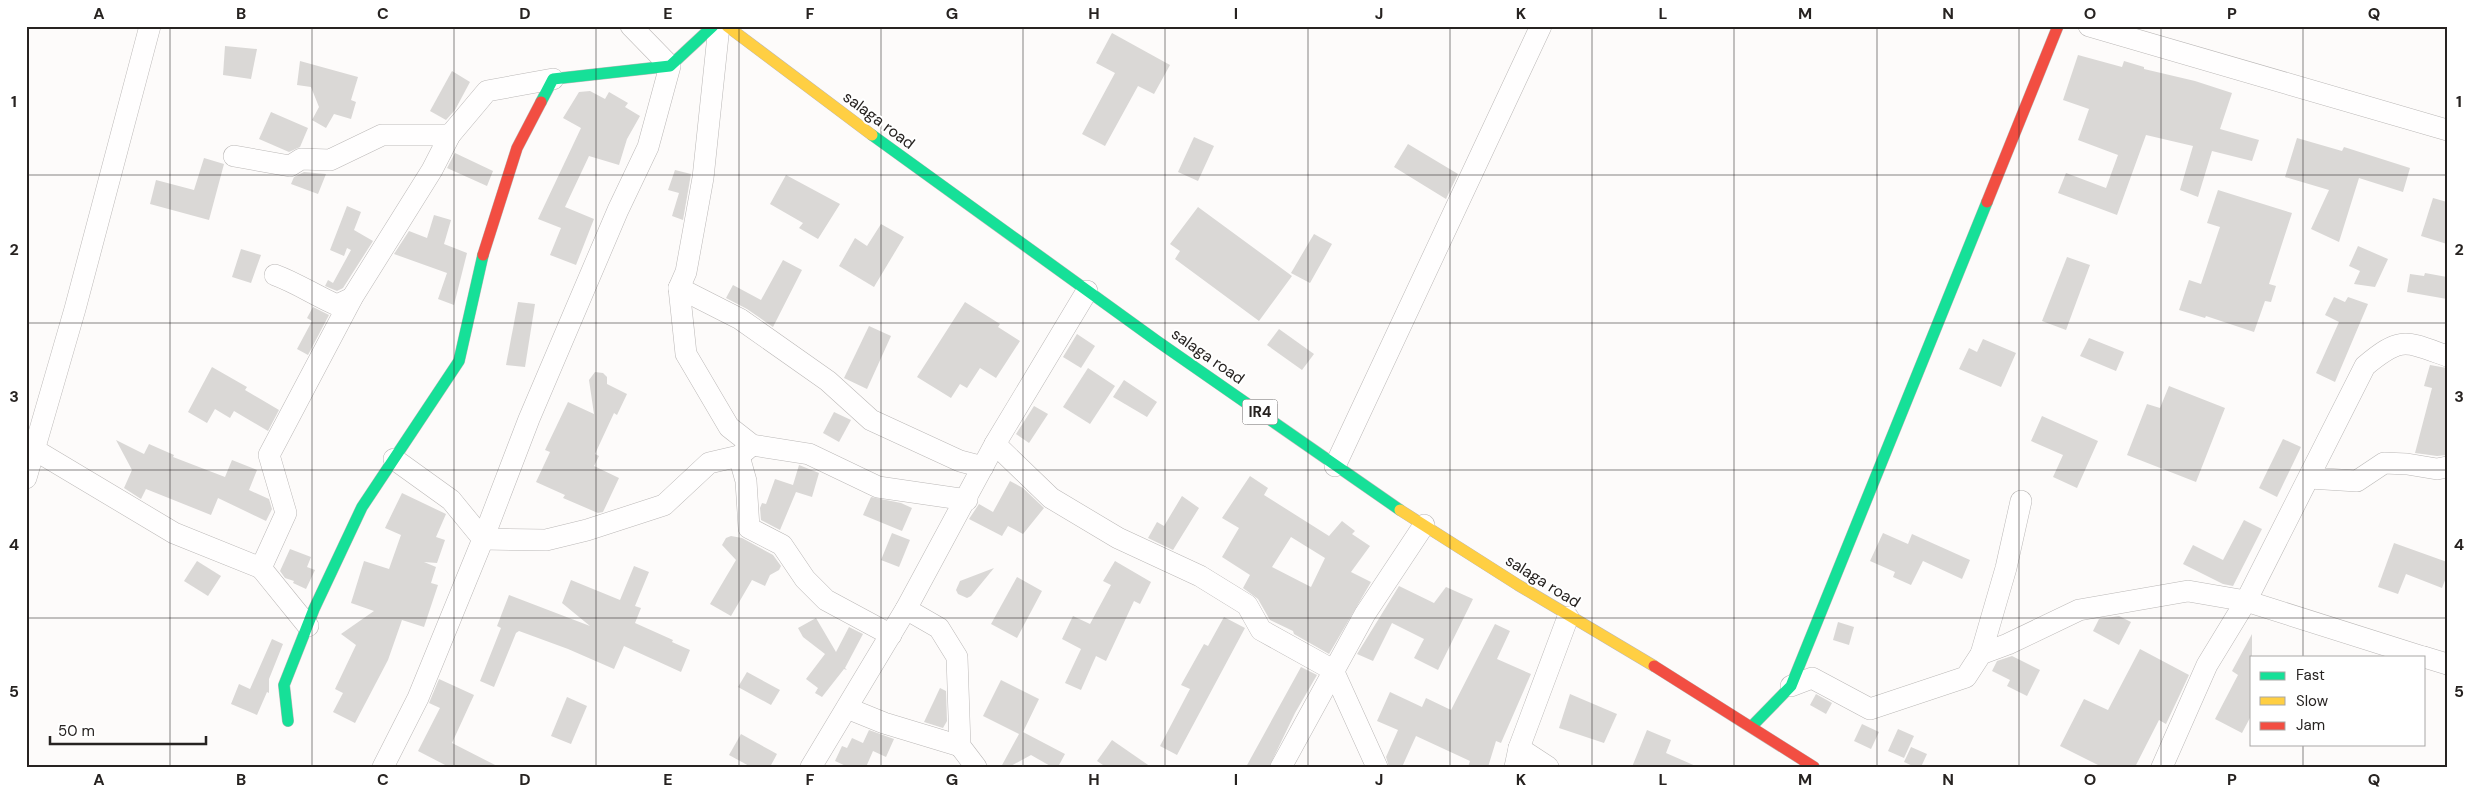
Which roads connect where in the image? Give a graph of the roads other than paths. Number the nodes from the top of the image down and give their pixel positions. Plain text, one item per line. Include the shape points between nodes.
1 (150, 26) edge
2 (631, 26) edge
3 (713, 26) edge
4 (719, 26) edge
5 (727, 26) edge
6 (1541, 26) edge
7 (2058, 26) edge
8 (2090, 26) edge
9 (670, 66) junction
10 (553, 79) junction
11 (2447, 130) edge
12 (450, 135) junction
13 (234, 156) dead end
14 (275, 275) dead end
15 (679, 288) junction
16 (1087, 291) junction
17 (352, 298) junction
18 (2447, 356) edge
19 (995, 444) junction
20 (31, 449) edge
21 (746, 450) junction
22 (394, 459) junction
23 (1335, 466) junction
24 (983, 467) junction
25 (2447, 467) edge
26 (26, 478) edge
27 (2309, 478) junction
28 (967, 500) junction
29 (2021, 501) dead end
30 (1424, 525) junction
31 (483, 540) junction
32 (261, 568) junction
33 (2246, 600) junction
34 (906, 609) junction
35 (1568, 617) junction
36 (308, 626) junction
37 (891, 635) junction
38 (1981, 654) junction
39 (2420, 656) edge
40 (2426, 658) edge
41 (2447, 664) edge
42 (1333, 670) junction
43 (1791, 686) junction
44 (847, 708) junction
45 (288, 721) dead end
46 (1753, 725) junction
47 (960, 746) junction
48 (1517, 758) edge
49 (383, 767) edge
50 (811, 767) edge
51 (976, 767) edge
52 (1280, 767) edge
53 (1377, 767) edge
54 (1548, 767) edge
55 (1814, 767) edge
56 (2162, 767) edge

1 - 20 street
2 - 9 street
3 - 9 street
4 - 15 street via 703,178 686,272
5 - 16 street, salaga road / IR4
6 - 23 street
7 - 43 street
8 - 11 street
9 - 10 street
9 - 31 street via 648,147 529,419
10 - 12 street via 487,91
10 - 22 street via 517,148 480,264 460,361
12 - 13 street via 382,135 330,160 301,159 290,166
12 - 17 street via 432,170
14 - 17 street via 337,305
15 - 21 street via 686,354
15 - 24 street via 740,319 828,381 871,420
16 - 19 street
16 - 23 street, salaga road / IR4
17 - 32 street via 269,455 286,513
18 - 27 street via 2409,342 2385,349 2365,366
19 - 24 street
19 - 42 street via 1050,498 1118,538 1200,576 1246,605 1261,630
20 - 26 street
20 - 32 street via 174,533
21 - 28 street via 808,454 878,486
21 - 31 street via 709,463 664,505 546,540
21 - 37 street via 749,528 782,546 805,579 826,600
22 - 31 street via 451,500
22 - 36 street via 362,507
23 - 30 street, salaga road / IR4
24 - 28 street
25 - 27 street via 2437,469 2384,463 2357,481
27 - 33 street
28 - 34 street
29 - 38 street
30 - 35 street, salaga road / IR4
30 - 42 street via 1365,614
31 - 49 street via 418,698
32 - 36 street
33 - 38 street via 2188,591 2080,610
33 - 39 street
33 - 56 street via 2207,665
34 - 37 street
34 - 47 street via 940,628 957,657
35 - 46 street, salaga road / IR4
35 - 48 street
36 - 45 street via 284,685
37 - 44 street
38 - 43 street via 1966,677 1870,709 1812,678
40 - 41 street
42 - 52 street
42 - 53 street
43 - 46 street
44 - 47 street
44 - 50 street
46 - 55 street, salaga road / IR4
47 - 51 street
48 - 54 street

